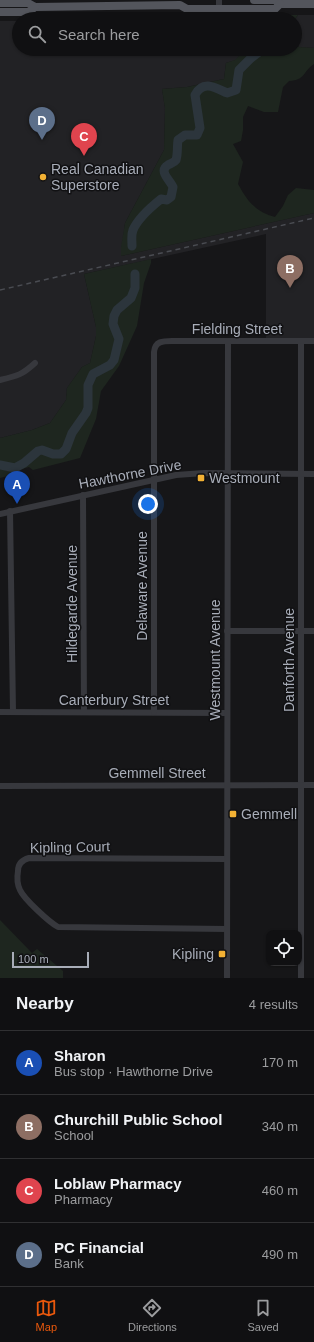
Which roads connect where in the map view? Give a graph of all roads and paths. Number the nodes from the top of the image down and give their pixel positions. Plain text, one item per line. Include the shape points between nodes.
1 (219, 0) edge
2 (254, 0) edge
3 (0, 3) edge
4 (184, 3) edge
5 (280, 4) junction
6 (314, 4) edge
7 (35, 7) junction
8 (219, 9) junction
9 (0, 12) edge
10 (228, 341) junction
11 (301, 341) junction
12 (314, 341) edge
13 (159, 342) joint
14 (35, 362) dead end
15 (0, 380) edge
16 (227, 473) junction
17 (301, 474) junction
18 (314, 474) edge
19 (154, 479) junction
20 (83, 495) junction
21 (10, 512) junction
22 (0, 514) edge
23 (227, 631) junction
24 (301, 631) junction
25 (314, 631) edge
26 (0, 712) edge
27 (13, 712) junction
28 (84, 712) junction
29 (154, 712) junction
30 (227, 713) junction
31 (228, 785) junction
32 (301, 785) junction
33 (314, 785) edge
34 (0, 786) edge
35 (227, 859) junction
36 (227, 929) junction
37 (227, 978) edge
38 (301, 978) edge

1 - 8 street
2 - 5 main road via 275,0
3 - 7 main road via 28,3
4 - 7 main road
4 - 8 main road via 188,9
5 - 6 main road
5 - 8 main road via 275,9
7 - 9 main road via 29,12
10 - 11 street, Fielding Street
10 - 13 street, Fielding Street
10 - 16 street, Westmount Avenue
11 - 12 street, Fielding Street
11 - 17 street, Danforth Avenue
13 - 19 street, Delaware Avenue via 154,352
14 - 15 street via 18,376
16 - 17 street, Hawthorne Drive
16 - 19 street, Hawthorne Drive via 184,474
16 - 23 street, Westmount Avenue
17 - 18 street, Hawthorne Drive
17 - 24 street, Danforth Avenue
19 - 20 street, Hawthorne Drive
19 - 29 street, Delaware Avenue
20 - 21 street, Hawthorne Drive
20 - 28 street, Hildegarde Avenue
21 - 22 street, Hawthorne Drive
21 - 27 street
23 - 24 street
23 - 30 street, Westmount Avenue
24 - 25 street
24 - 32 street, Danforth Avenue
26 - 27 street, Canterbury Street
27 - 28 street, Canterbury Street
28 - 29 street, Canterbury Street
29 - 30 street, Canterbury Street
30 - 31 street, Westmount Avenue
31 - 32 street, Gemmell Street
31 - 34 street, Gemmell Street
31 - 35 street, Westmount Avenue
32 - 33 street, Gemmell Street
32 - 38 street, Danforth Avenue
35 - 36 street, Westmount Avenue
35 - 36 street, Kipling Court via 29,858 24,859 19,865 18,877 21,892 58,926
36 - 37 street, Westmount Avenue

